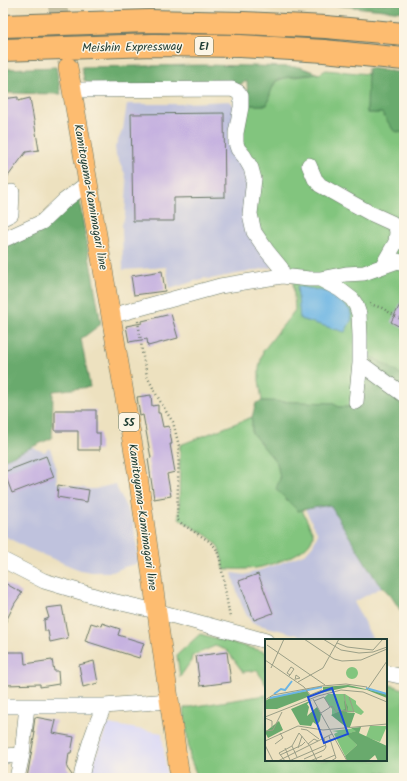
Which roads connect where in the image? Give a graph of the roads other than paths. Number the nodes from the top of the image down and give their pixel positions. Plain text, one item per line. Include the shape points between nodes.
1 (3, 26) edge
2 (404, 34) edge
3 (3, 50) edge
4 (404, 59) edge
5 (68, 67) tunnel mouth
6 (72, 90) junction
7 (308, 165) dead end
8 (88, 183) junction
9 (12, 192) dead end
10 (3, 218) edge
11 (3, 240) edge
12 (404, 263) edge
13 (384, 265) junction
14 (282, 276) junction
15 (320, 279) junction
16 (111, 316) junction
17 (360, 363) junction
18 (404, 396) edge
19 (356, 402) dead end
20 (3, 560) edge
21 (156, 611) junction
22 (265, 641) edge
23 (387, 673) edge
24 (404, 678) edge
25 (169, 701) junction
26 (3, 706) edge
27 (28, 706) junction
28 (104, 706) junction
29 (22, 755) junction
30 (3, 756) edge
31 (17, 778) edge
32 (81, 778) edge
33 (180, 778) edge

1 - 2 highway, Meishin Expressway / E1 via 149,21 326,27
3 - 4 highway, Meishin Expressway / E1 via 153,45 240,46
5 - 6 main road, Kamitoyama-Kamimagari line / 55
6 - 8 main road, Kamitoyama-Kamimagari line / 55
6 - 14 street via 232,89 238,92 241,96 241,107 236,143 251,168 254,179 250,214 254,232 281,268
7 - 13 street via 320,185 396,227 396,242
8 - 11 street via 42,222
8 - 16 main road, Kamitoyama-Kamimagari line / 55
9 - 10 street via 12,214
12 - 13 street via 398,261
13 - 15 street via 364,273
14 - 15 street
14 - 16 street via 220,286
15 - 17 street via 338,288 356,304 359,314
16 - 21 main road, Kamitoyama-Kamimagari line / 55 via 138,476
17 - 18 street
17 - 19 street
20 - 21 street via 44,581
21 - 22 street
21 - 25 main road, Kamitoyama-Kamimagari line / 55
23 - 24 street
25 - 28 street
25 - 33 main road, Kamitoyama-Kamimagari line / 55
26 - 27 street
27 - 28 street
27 - 29 street
28 - 32 street via 84,760
29 - 30 street
29 - 31 street

